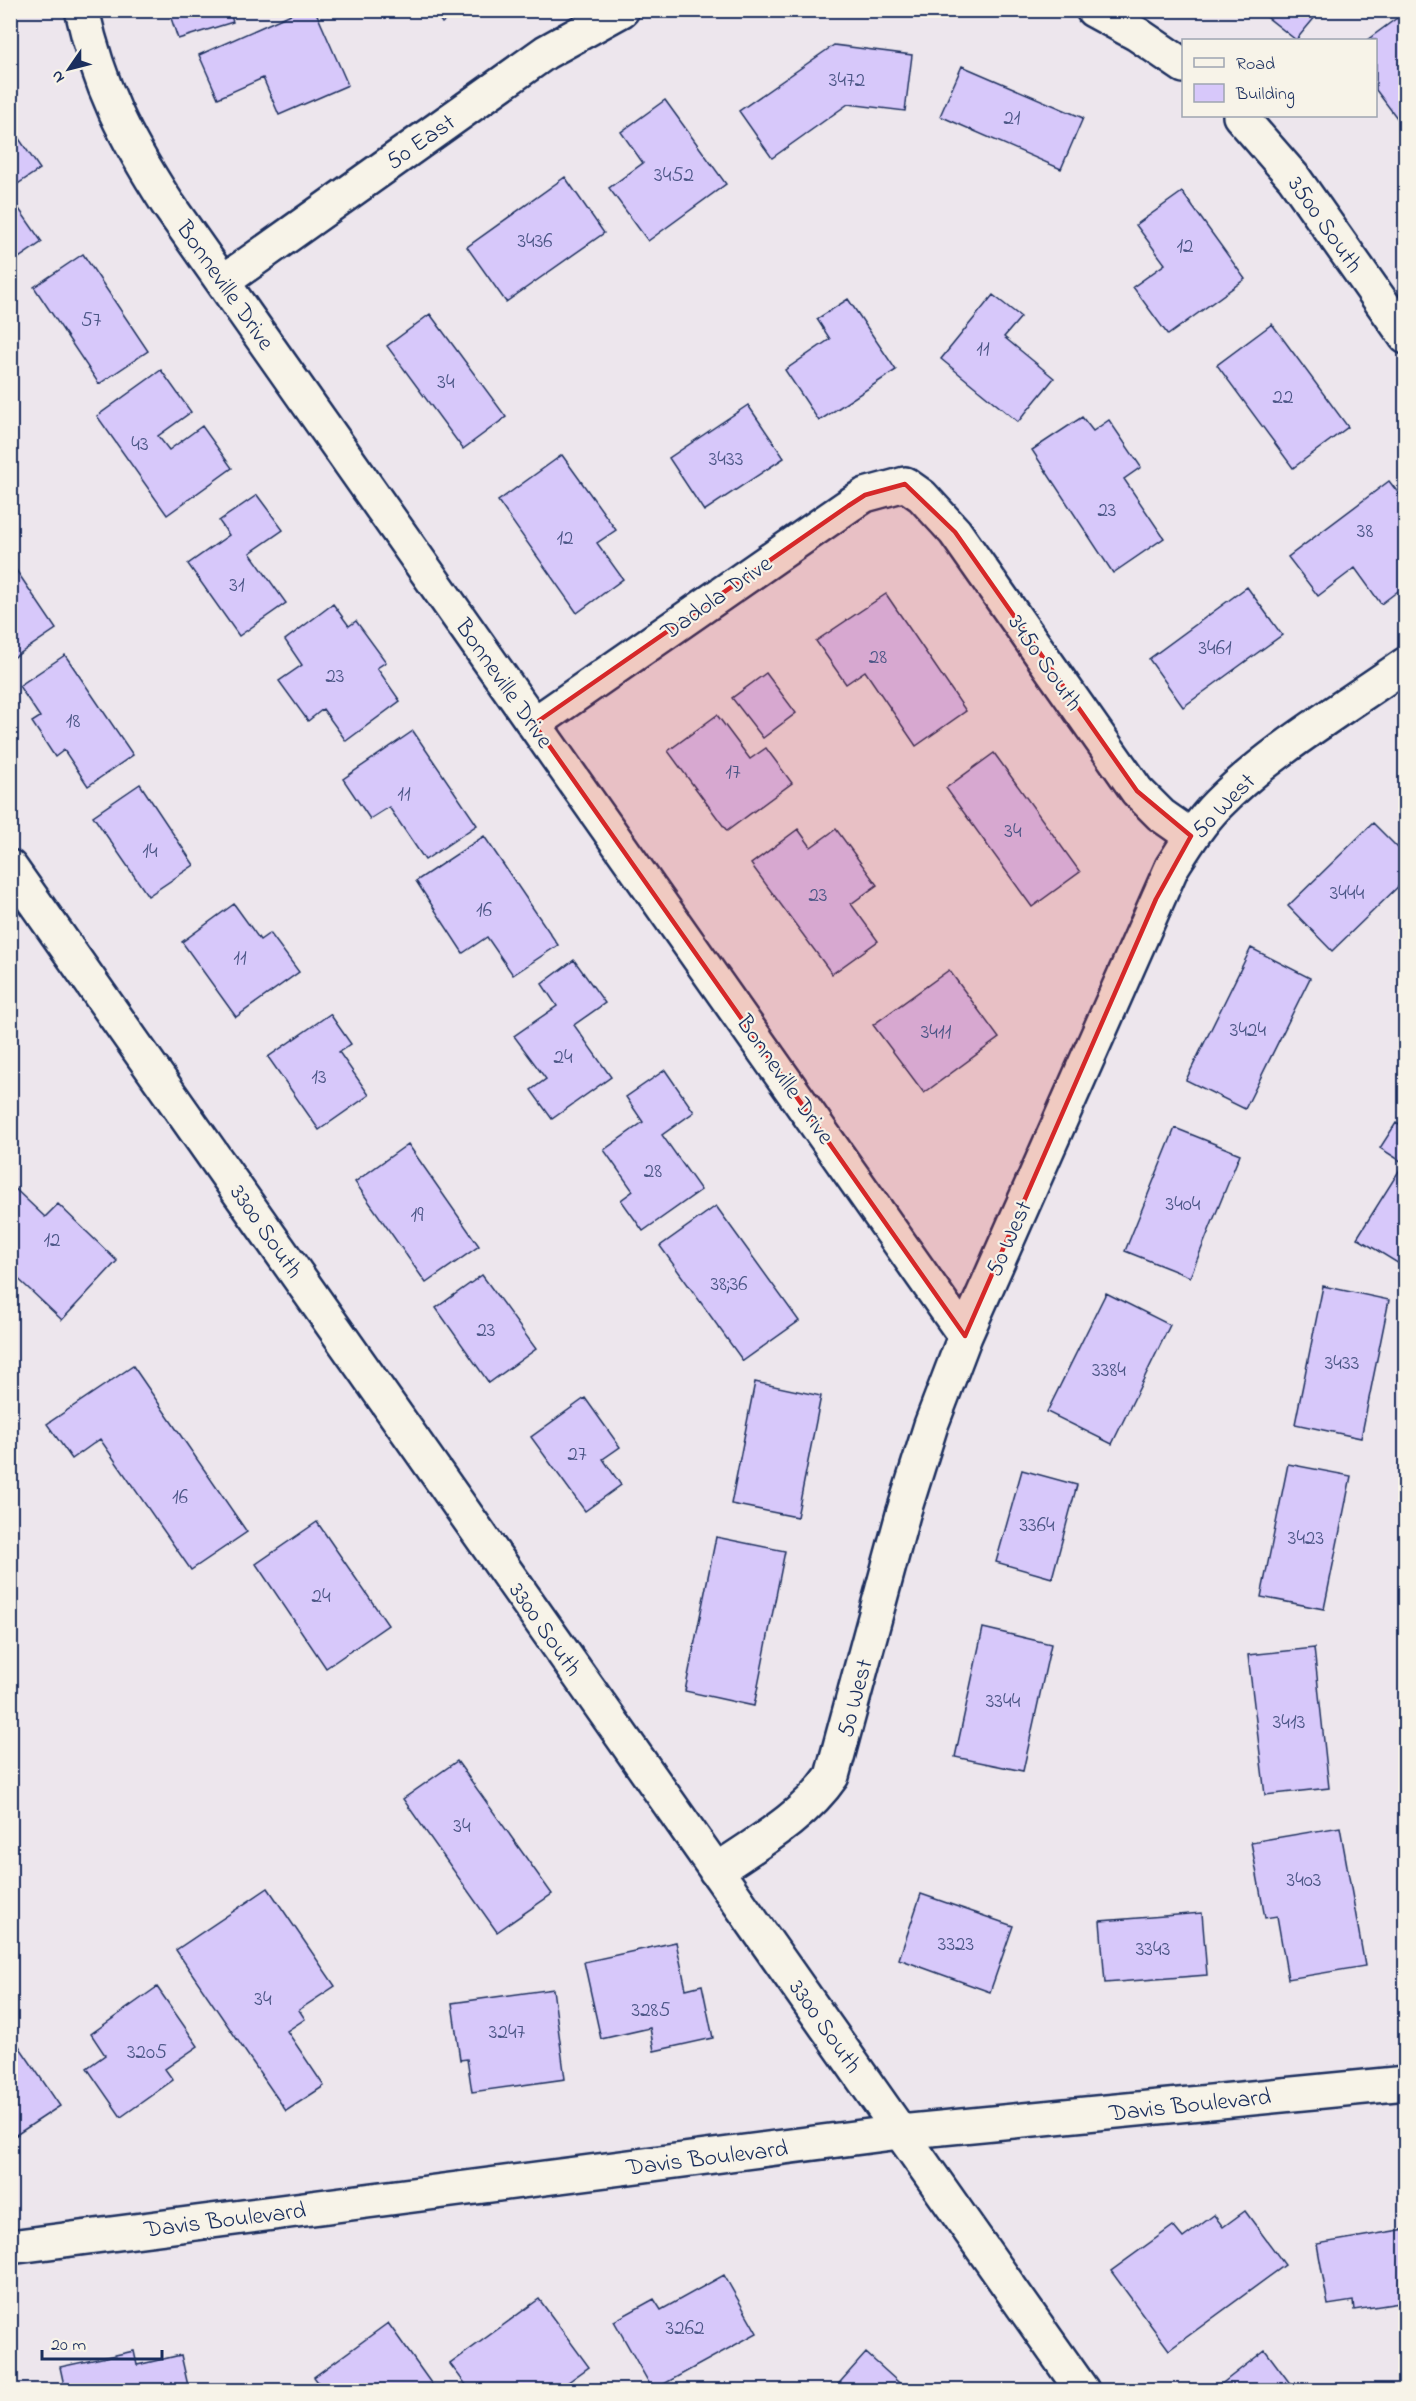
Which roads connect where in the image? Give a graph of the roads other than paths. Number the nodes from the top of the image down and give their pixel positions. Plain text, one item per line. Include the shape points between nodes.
1 (82, 10) edge
2 (622, 10) edge
3 (1093, 10) edge
4 (1182, 65) edge
5 (1241, 117) edge
6 (224, 281) junction
7 (1406, 337) edge
8 (905, 484) joint
9 (1406, 664) edge
10 (534, 724) junction
11 (1191, 836) junction
12 (10, 867) edge
13 (965, 1336) junction
14 (716, 1871) junction
15 (1406, 2083) edge
16 (900, 2132) junction
17 (10, 2247) edge
18 (1082, 2391) edge

1 - 6 street, Bonneville Drive via 92,55 136,156
2 - 6 street, 50 East via 546,52
3 - 4 street
5 - 7 street, 3500 South via 1294,178
6 - 10 street, Bonneville Drive
8 - 10 street, Dadola Drive via 865,495
8 - 11 street, 3450 South via 922,496 955,532 1143,798
9 - 11 street, 50 West via 1244,779
10 - 13 street, Bonneville Drive
11 - 13 street, 50 West via 1156,899
12 - 14 street, 3300 South
13 - 14 street, 50 West via 903,1514 832,1776 820,1793 789,1820
14 - 16 street, 3300 South
15 - 16 street, Davis Boulevard
16 - 17 street, Davis Boulevard
16 - 18 street, 3300 South

